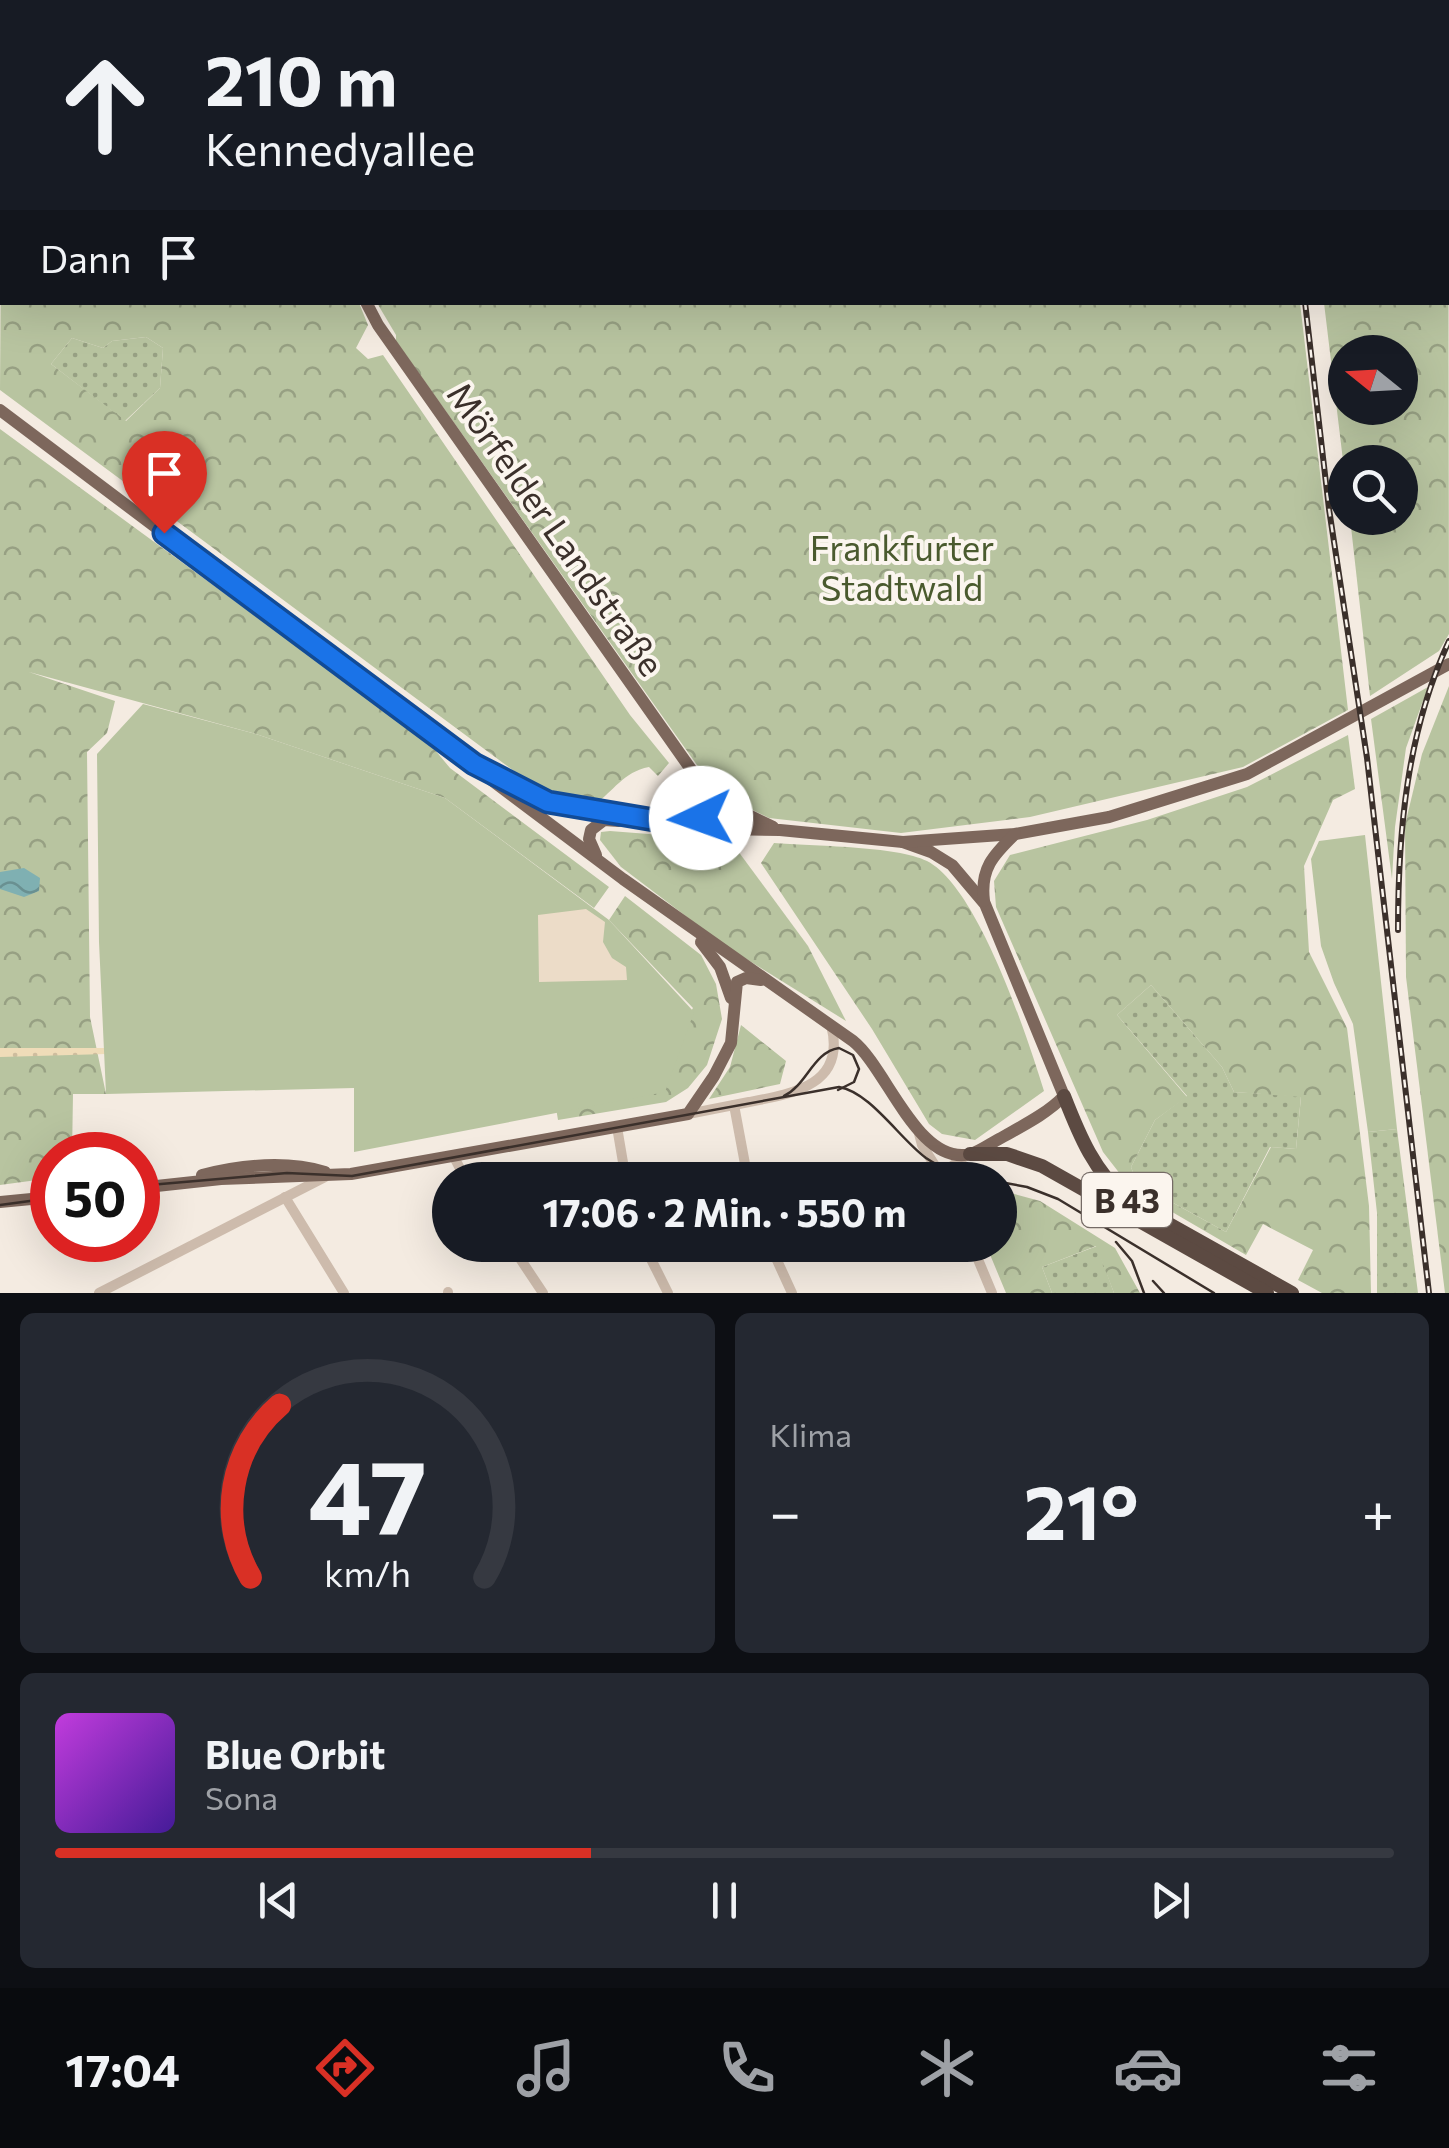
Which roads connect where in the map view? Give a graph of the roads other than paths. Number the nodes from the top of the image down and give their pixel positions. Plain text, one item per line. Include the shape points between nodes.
1 (368, 305) edge
2 (0, 410) edge
3 (1449, 664) edge
4 (474, 764) junction
5 (702, 785) junction
6 (662, 822) junction
7 (686, 825) junction
8 (780, 830) junction
9 (1015, 834) junction
10 (903, 842) junction
11 (600, 862) junction
12 (985, 904) junction
13 (683, 922) junction
14 (764, 980) junction
15 (734, 1008) junction
16 (831, 1026) junction
17 (1064, 1096) junction
18 (734, 1105) junction
19 (688, 1114) junction
20 (617, 1127) junction
21 (918, 1130) junction
22 (969, 1154) junction
23 (454, 1157) junction
24 (457, 1162) edge
25 (623, 1162) edge
26 (745, 1162) edge
27 (934, 1162) edge
28 (957, 1162) edge
29 (332, 1174) junction
30 (160, 1185) edge
31 (285, 1198) junction
32 (30, 1200) edge
33 (1, 1203) edge
34 (522, 1262) edge
35 (652, 1262) edge
36 (778, 1262) edge
37 (979, 1262) edge
38 (104, 1292) edge
39 (344, 1293) edge
40 (543, 1293) edge
41 (668, 1293) edge
42 (792, 1293) edge
43 (992, 1293) edge
44 (1267, 1293) edge
45 (1292, 1293) edge

1 - 5 main road, Mörfelder Landstraße
2 - 4 main road, B 43
3 - 9 main road via 1247,774 1109,817
4 - 6 main road, B 43 via 548,802
4 - 11 main road, B 43
5 - 7 main road via 708,811
5 - 8 main road, Mörfelder Landstraße
6 - 7 main road, B 43
6 - 11 main road via 594,824 589,839
7 - 8 main road, B 43
8 - 10 main road, B 43
9 - 10 main road
9 - 12 main road via 984,870
10 - 12 main road, B 43 via 952,866
11 - 13 main road, B 43
12 - 17 main road, B 43
13 - 14 main road, B 43
13 - 15 main road via 720,967
14 - 15 main road via 739,980
14 - 16 main road, B 43
15 - 19 main road via 726,1056
16 - 18 street via 835,1048 813,1084
16 - 21 main road, B 43 via 871,1058
17 - 22 main road
17 - 45 highway, B 43 via 1106,1182
18 - 19 street
18 - 26 street
19 - 20 main road
20 - 23 main road
20 - 25 street
21 - 22 main road, B 43 via 935,1147
21 - 27 street
22 - 28 street
22 - 44 highway, B 43 via 1008,1154 1042,1166
23 - 24 street
23 - 29 main road
29 - 30 main road
29 - 31 street
31 - 38 street
31 - 39 street
32 - 33 main road
34 - 40 street
35 - 41 street
36 - 42 street
37 - 43 street

